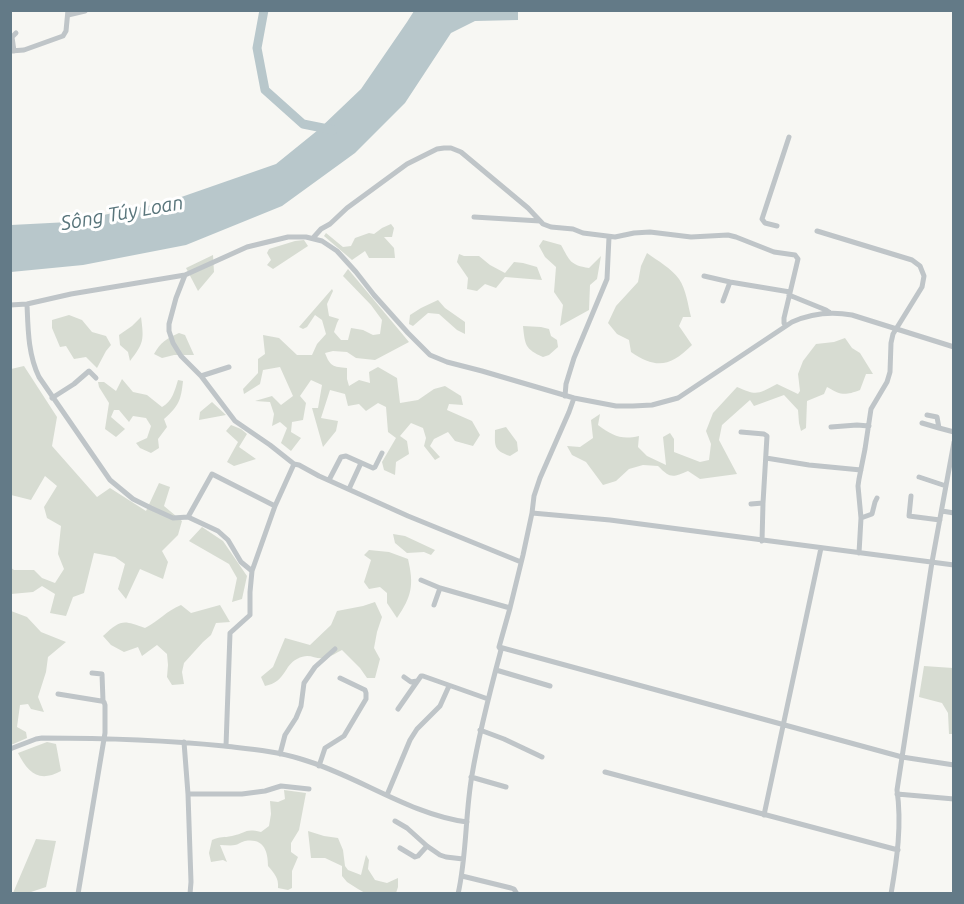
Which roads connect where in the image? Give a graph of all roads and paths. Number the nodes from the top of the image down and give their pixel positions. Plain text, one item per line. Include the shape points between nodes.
1 (86, 11) edge
2 (68, 13) edge
3 (16, 33) dead end
4 (12, 51) edge
5 (789, 137) dead end
6 (474, 217) dead end
7 (540, 221) junction
8 (777, 226) dead end
9 (817, 231) dead end
10 (609, 237) junction
11 (313, 238) junction
12 (185, 275) junction
13 (704, 276) dead end
14 (730, 282) junction
15 (790, 294) junction
16 (723, 301) dead end
17 (10, 304) edge
18 (27, 304) junction
19 (829, 313) junction
20 (786, 326) junction
21 (897, 330) junction
22 (954, 347) edge
23 (229, 367) dead end
24 (201, 376) junction
25 (96, 378) dead end
26 (565, 396) junction
27 (52, 398) junction
28 (574, 399) junction
29 (927, 415) dead end
30 (922, 423) dead end
31 (869, 426) junction
32 (831, 427) dead end
33 (939, 429) junction
34 (741, 432) dead end
35 (954, 432) edge
36 (954, 442) edge
37 (382, 453) dead end
38 (766, 458) junction
39 (362, 463) junction
40 (294, 465) junction
41 (952, 465) edge
42 (861, 470) junction
43 (919, 477) dead end
44 (329, 480) junction
45 (946, 486) junction
46 (349, 489) junction
47 (911, 496) dead end
48 (877, 498) dead end
49 (763, 503) junction
50 (751, 504) dead end
51 (275, 506) junction
52 (942, 511) junction
53 (532, 513) junction
54 (954, 513) edge
55 (188, 517) junction
56 (861, 518) junction
57 (940, 520) junction
58 (762, 541) junction
59 (821, 548) junction
60 (859, 553) junction
61 (521, 562) junction
62 (932, 562) junction
63 (954, 565) edge
64 (252, 571) junction
65 (421, 580) dead end
66 (440, 588) junction
67 (434, 605) dead end
68 (510, 608) junction
69 (498, 647) junction
70 (335, 648) dead end
71 (496, 670) junction
72 (92, 673) dead end
73 (404, 677) dead end
74 (340, 678) dead end
75 (417, 681) junction
76 (449, 686) junction
77 (550, 686) dead end
78 (58, 694) dead end
79 (488, 699) junction
80 (103, 701) junction
81 (398, 709) dead end
82 (783, 724) junction
83 (480, 730) junction
84 (104, 738) junction
85 (184, 742) junction
86 (226, 746) junction
87 (10, 749) edge
88 (280, 754) junction
89 (543, 757) dead end
90 (902, 757) junction
91 (954, 765) edge
92 (320, 766) junction
93 (604, 772) dead end
94 (471, 777) junction
95 (506, 788) dead end
96 (309, 789) dead end
97 (897, 794) junction
98 (188, 795) junction
99 (387, 795) junction
100 (954, 799) edge
101 (764, 815) junction
102 (395, 821) dead end
103 (467, 822) junction
104 (427, 846) junction
105 (400, 848) dead end
106 (898, 850) junction
107 (464, 859) junction
108 (462, 876) junction
109 (78, 894) edge
110 (190, 894) edge
111 (458, 894) edge
112 (517, 894) edge
113 (891, 894) edge

1 - 2 street
2 - 4 street via 63,36
3 - 4 street via 12,37
5 - 8 street via 762,219
6 - 7 street
7 - 10 street via 551,227
7 - 11 street via 461,152 444,148 398,170
9 - 21 street via 912,260 920,266 924,276 922,287
10 - 15 street via 650,232 691,237 720,235 792,254 798,262
10 - 26 street via 607,279 574,358
11 - 12 street via 288,237 247,248
11 - 26 street via 337,251 430,355
12 - 18 street
12 - 24 street via 169,331 181,357
13 - 14 street
14 - 15 street
14 - 16 street
15 - 19 street
15 - 20 street
17 - 18 street
18 - 27 street via 33,366
19 - 20 street via 807,315
19 - 21 street via 852,315
20 - 28 street via 672,400 616,406
21 - 22 street
21 - 31 street via 891,339 890,372 871,409
23 - 24 street
24 - 40 street via 235,421
25 - 27 street via 89,371
26 - 28 street
27 - 55 street via 110,480 151,508 173,518
28 - 53 street via 540,478
29 - 33 street via 937,417
30 - 33 street
31 - 32 street
31 - 42 street
33 - 35 street
34 - 38 street via 766,435
36 - 41 street
37 - 39 street via 374,468
38 - 42 street
38 - 49 street
39 - 44 street via 341,457
39 - 46 street
40 - 44 street
40 - 51 street
41 - 45 street
42 - 56 street
43 - 45 street
44 - 46 street
45 - 52 street
46 - 61 street
47 - 57 street via 909,516
48 - 56 street via 872,514
49 - 50 street
49 - 58 street
51 - 55 street via 212,474
51 - 64 street
52 - 54 street
52 - 57 street
53 - 58 street
53 - 61 street
55 - 64 street via 224,535 241,562
56 - 60 street
57 - 62 street
58 - 59 street
59 - 60 street
59 - 82 street
60 - 62 street
61 - 68 street
62 - 63 street
62 - 90 street
64 - 86 street via 250,615 230,633
65 - 66 street
66 - 67 street
66 - 68 street
68 - 69 street
69 - 71 street via 501,650
69 - 82 street
70 - 88 street via 304,683 301,706 285,735
71 - 77 street
71 - 79 street
72 - 80 street via 102,674
73 - 75 street
74 - 92 street via 364,690 366,699 344,736 325,748
75 - 76 street via 423,676
75 - 81 street
76 - 79 street
76 - 99 street via 440,706 410,740
78 - 80 street
79 - 83 street
80 - 84 street
82 - 90 street
82 - 101 street
83 - 89 street
83 - 94 street
84 - 85 street
84 - 87 street via 42,738
84 - 109 street
85 - 86 street
85 - 98 street
86 - 88 street
88 - 92 street
90 - 91 street
90 - 97 street
92 - 99 street
93 - 101 street
94 - 95 street
94 - 103 street
96 - 98 street via 281,786 242,795
97 - 100 street
97 - 106 street
98 - 110 street
99 - 103 street via 425,811
101 - 106 street
102 - 104 street
103 - 107 street
104 - 105 street via 414,857
104 - 107 street via 443,856
106 - 113 street
107 - 108 street
108 - 111 street
108 - 112 street via 511,888

